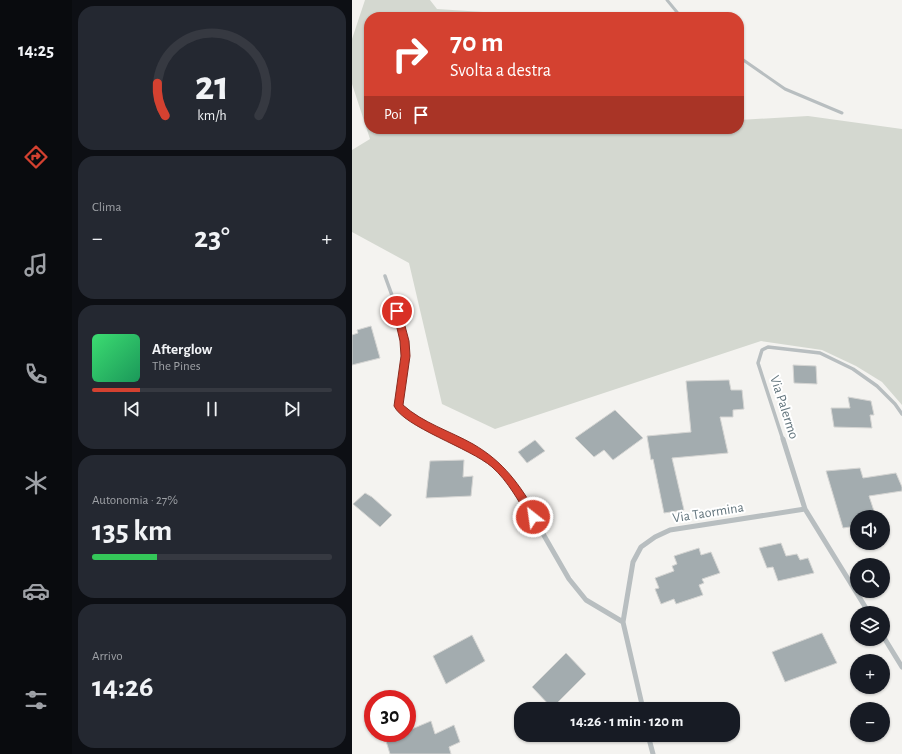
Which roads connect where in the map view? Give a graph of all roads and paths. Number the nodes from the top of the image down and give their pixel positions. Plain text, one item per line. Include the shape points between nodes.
1 (667, 0) edge
2 (677, 12) edge
3 (744, 60) edge
4 (842, 113) dead end
5 (385, 276) dead end
6 (902, 414) edge
7 (805, 509) junction
8 (865, 606) edge
9 (623, 622) junction
10 (889, 646) edge
11 (902, 667) edge
12 (640, 702) edge
13 (650, 742) edge
14 (653, 754) edge

1 - 2 street
3 - 4 street via 785,89
5 - 9 street via 404,341 405,356 398,406 411,418 470,447 496,465 519,492 569,579 586,600
6 - 7 street, Via Palermo via 877,386 853,369 820,353 768,347 762,350 758,363
7 - 8 street, Via Palermo
7 - 9 street, Via Taormina via 670,530 655,537 641,547 633,562
9 - 12 street, Via Taormina
10 - 11 street
13 - 14 street

